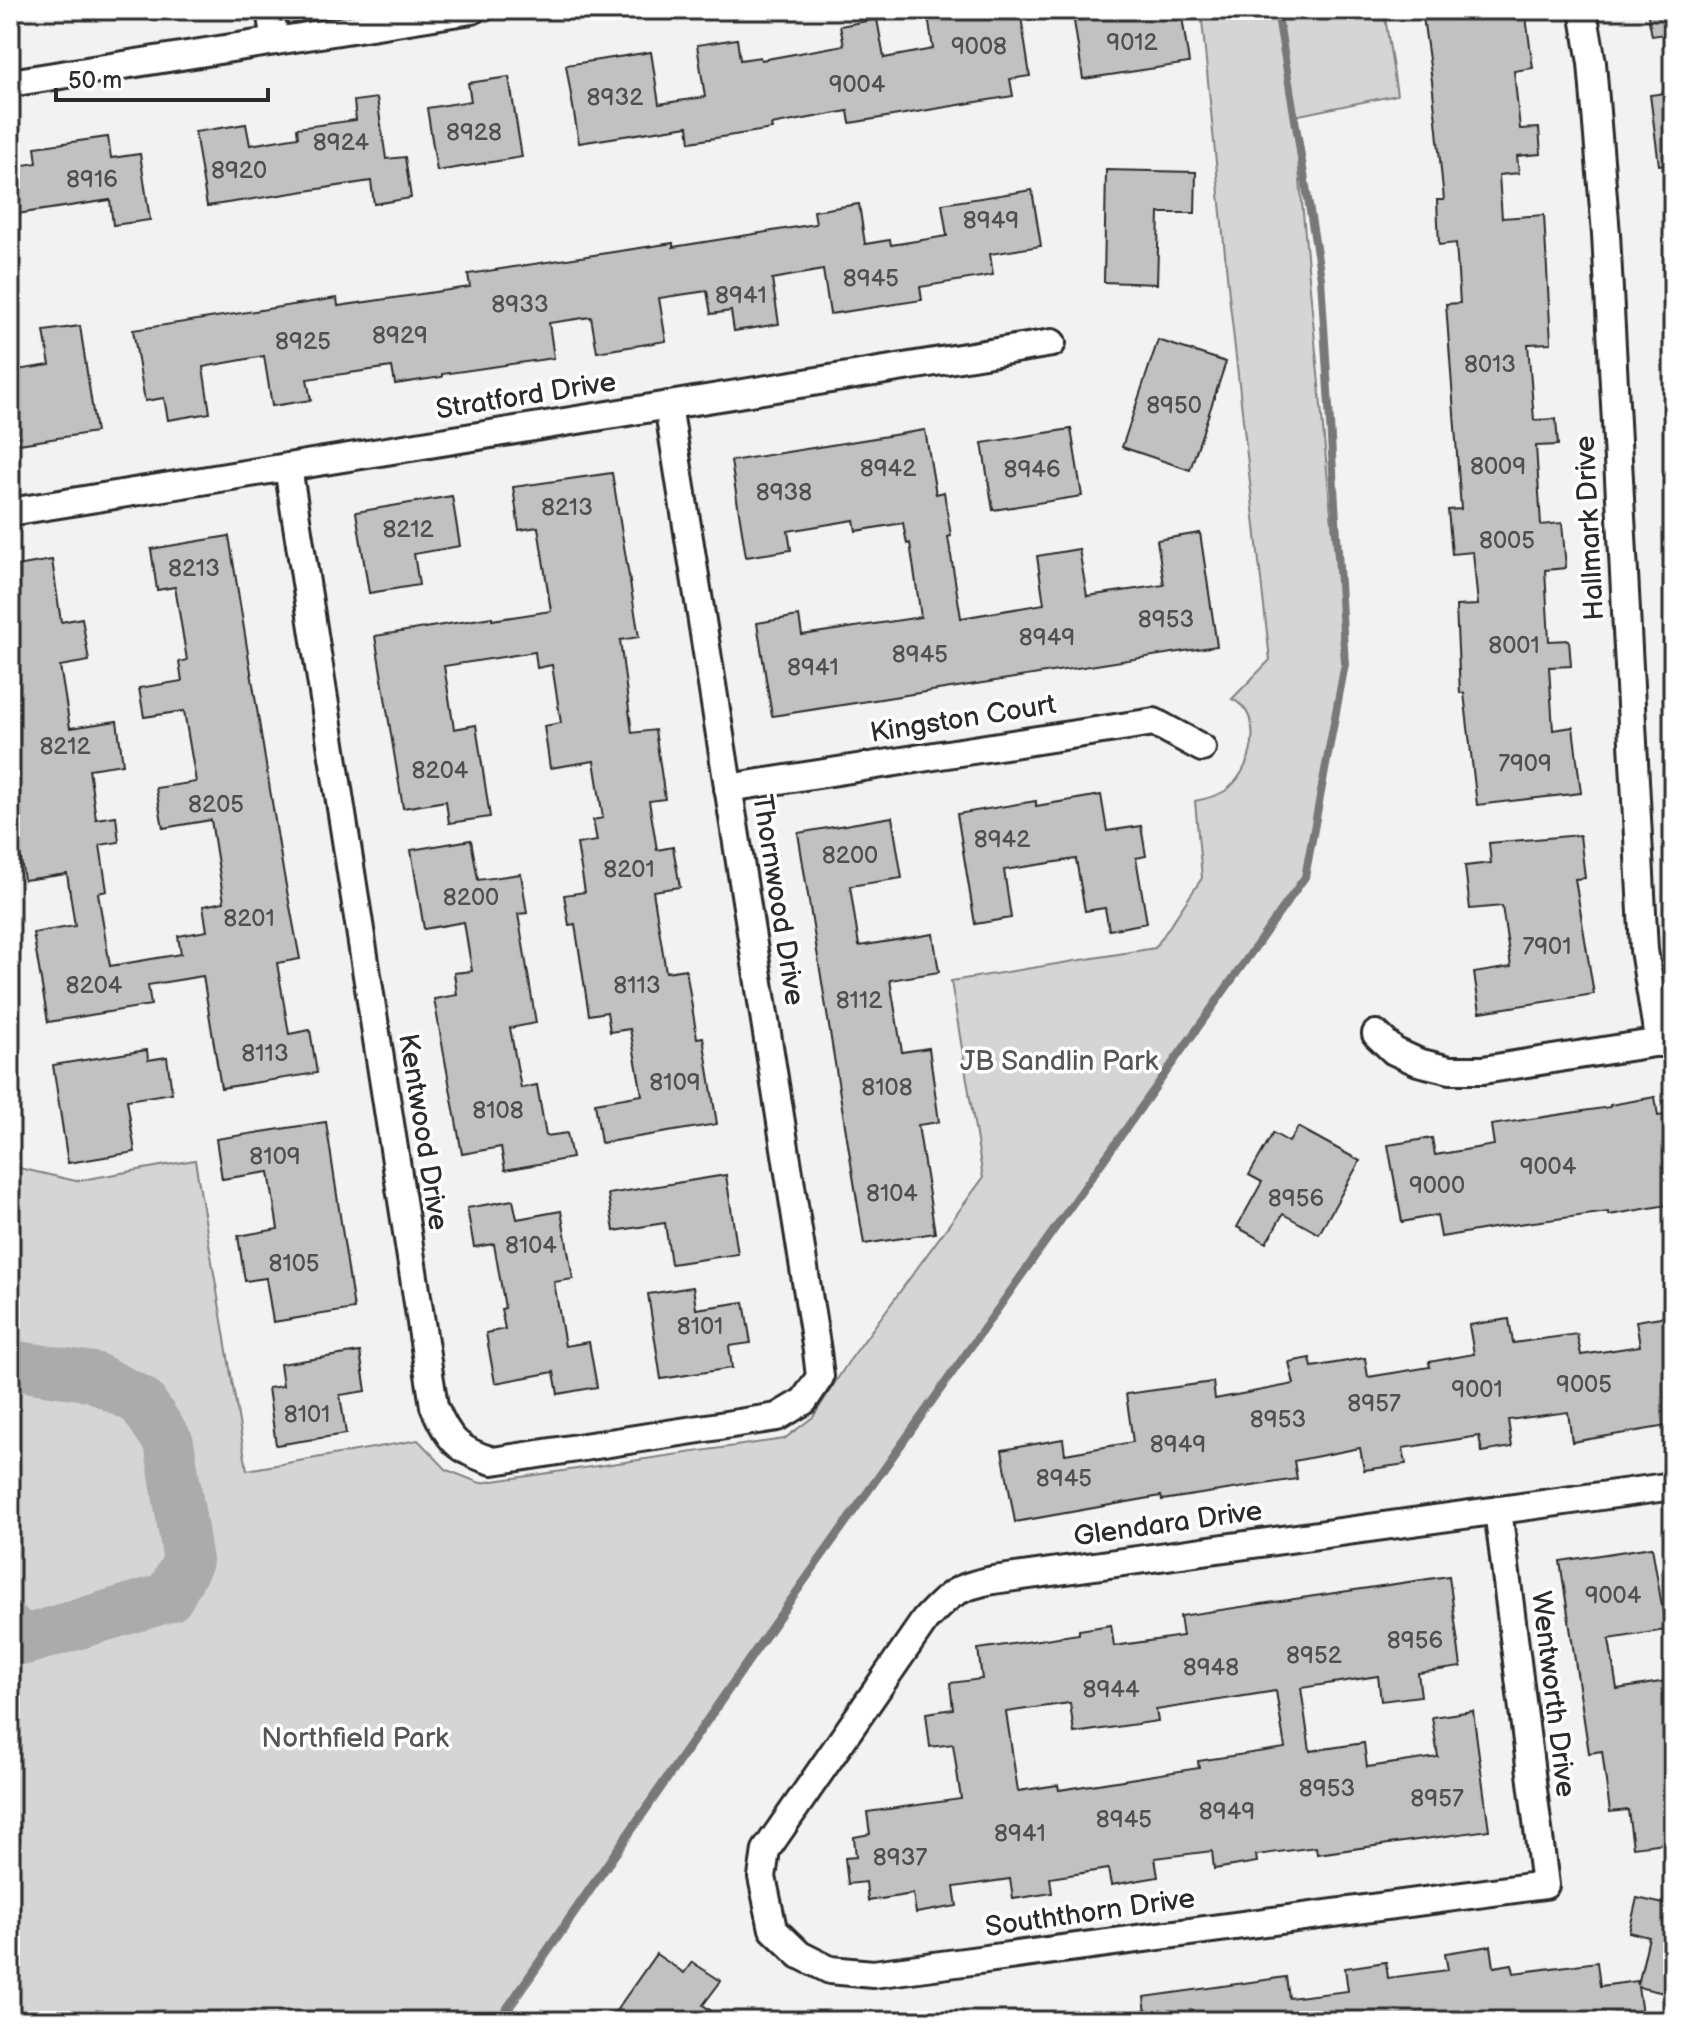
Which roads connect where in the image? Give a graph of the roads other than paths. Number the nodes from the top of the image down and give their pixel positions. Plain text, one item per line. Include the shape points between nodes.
1 (270, 10) edge
2 (472, 10) edge
3 (1583, 10) edge
4 (275, 41) junction
5 (10, 83) edge
6 (1052, 343) dead end
7 (668, 405) junction
8 (288, 467) junction
9 (10, 512) edge
10 (1202, 748) dead end
11 (728, 788) junction
12 (1376, 1034) dead end
13 (1666, 1041) edge
14 (804, 1401) joint
15 (1673, 1486) edge
16 (1498, 1510) junction
17 (787, 1820) joint
18 (1545, 1885) joint

1 - 4 street
2 - 4 street
3 - 13 street, Hallmark Drive via 1606,234 1644,950
4 - 5 street
6 - 7 street, Stratford Drive
7 - 8 street, Stratford Drive
7 - 11 street, Thornwood Drive
8 - 9 street, Stratford Drive
8 - 14 street, Kentwood Drive via 434,1406 446,1434 470,1454 493,1461 777,1417
10 - 11 street, Kingston Court via 1154,722
11 - 14 street, Thornwood Drive via 817,1351 820,1377
12 - 13 street via 1394,1051 1450,1070 1483,1070
15 - 16 street, Glendara Drive
16 - 17 street, Glendara Drive via 972,1584 948,1595 925,1620
16 - 18 street, Wentworth Drive
17 - 18 street, Souththorn Drive via 766,1850 762,1877 773,1929 800,1955 830,1970 873,1974

